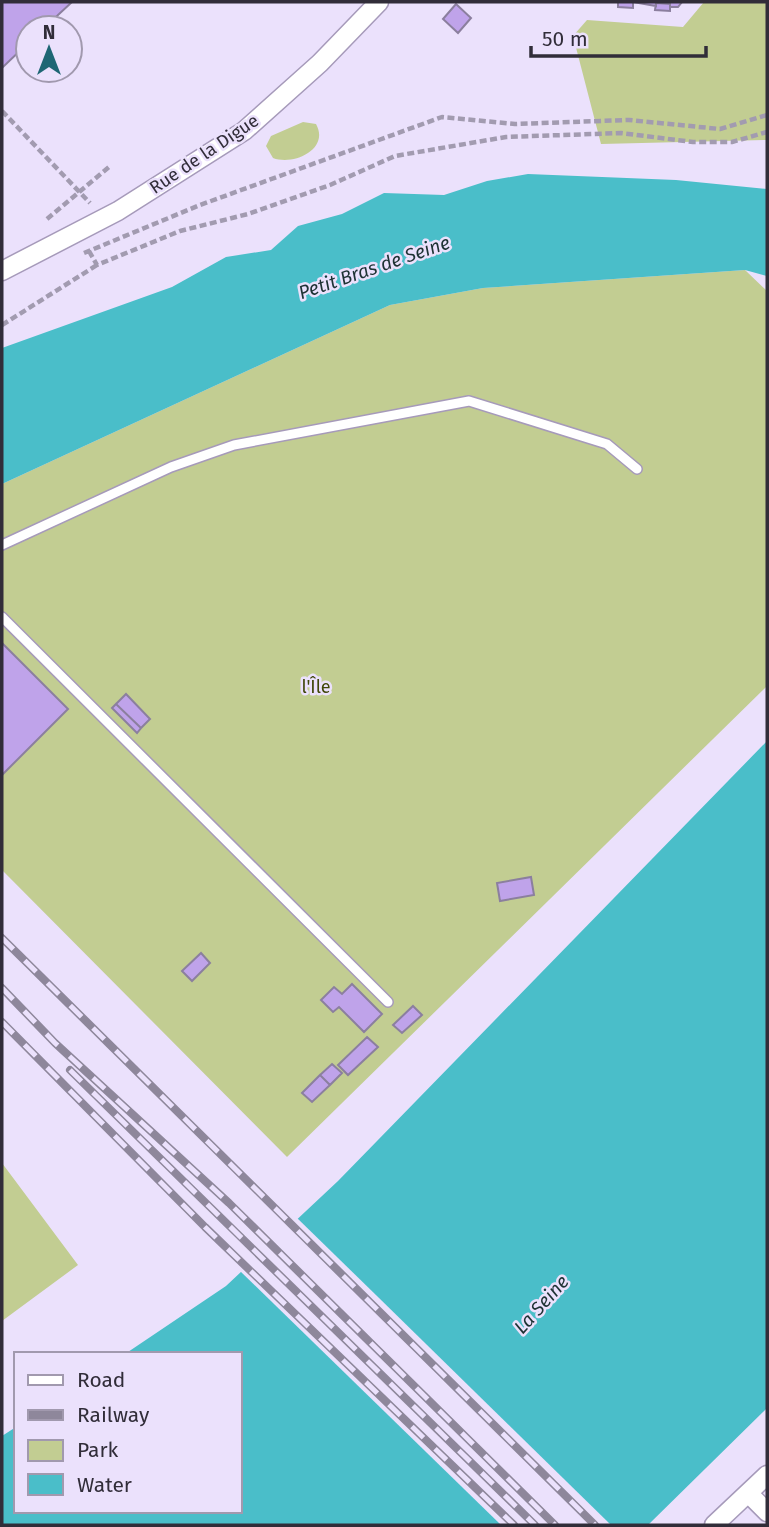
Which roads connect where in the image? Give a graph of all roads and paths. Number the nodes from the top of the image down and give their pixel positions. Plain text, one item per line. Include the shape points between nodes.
1 (379, 2) edge
2 (2, 111) edge
3 (767, 115) edge
4 (767, 132) edge
5 (109, 167) dead end
6 (80, 192) junction
7 (47, 219) dead end
8 (104, 219) junction
9 (78, 232) junction
10 (121, 238) junction
11 (89, 251) junction
12 (80, 255) dead end
13 (97, 265) junction
14 (2, 271) edge
15 (2, 325) edge
16 (637, 469) dead end
17 (2, 545) edge
18 (2, 617) edge
19 (388, 1002) dead end
20 (767, 1475) edge
21 (748, 1493) junction
22 (767, 1512) edge
23 (714, 1525) edge

1 - 8 street, Rue de la Digue via 244,131
2 - 6 path
3 - 10 path via 720,128 629,120 515,124 442,117
4 - 13 path via 732,142 621,133 506,137 395,156 330,185 248,214 180,231
5 - 6 path
6 - 7 path
6 - 8 path
8 - 9 street, Rue de la Digue
8 - 10 path
9 - 11 path
9 - 14 street, Rue de la Digue
10 - 11 path
11 - 12 path
11 - 13 path
13 - 15 path
16 - 17 lane via 607,444 469,401 234,445 171,467
18 - 19 lane
20 - 21 street
21 - 22 street
21 - 23 street

